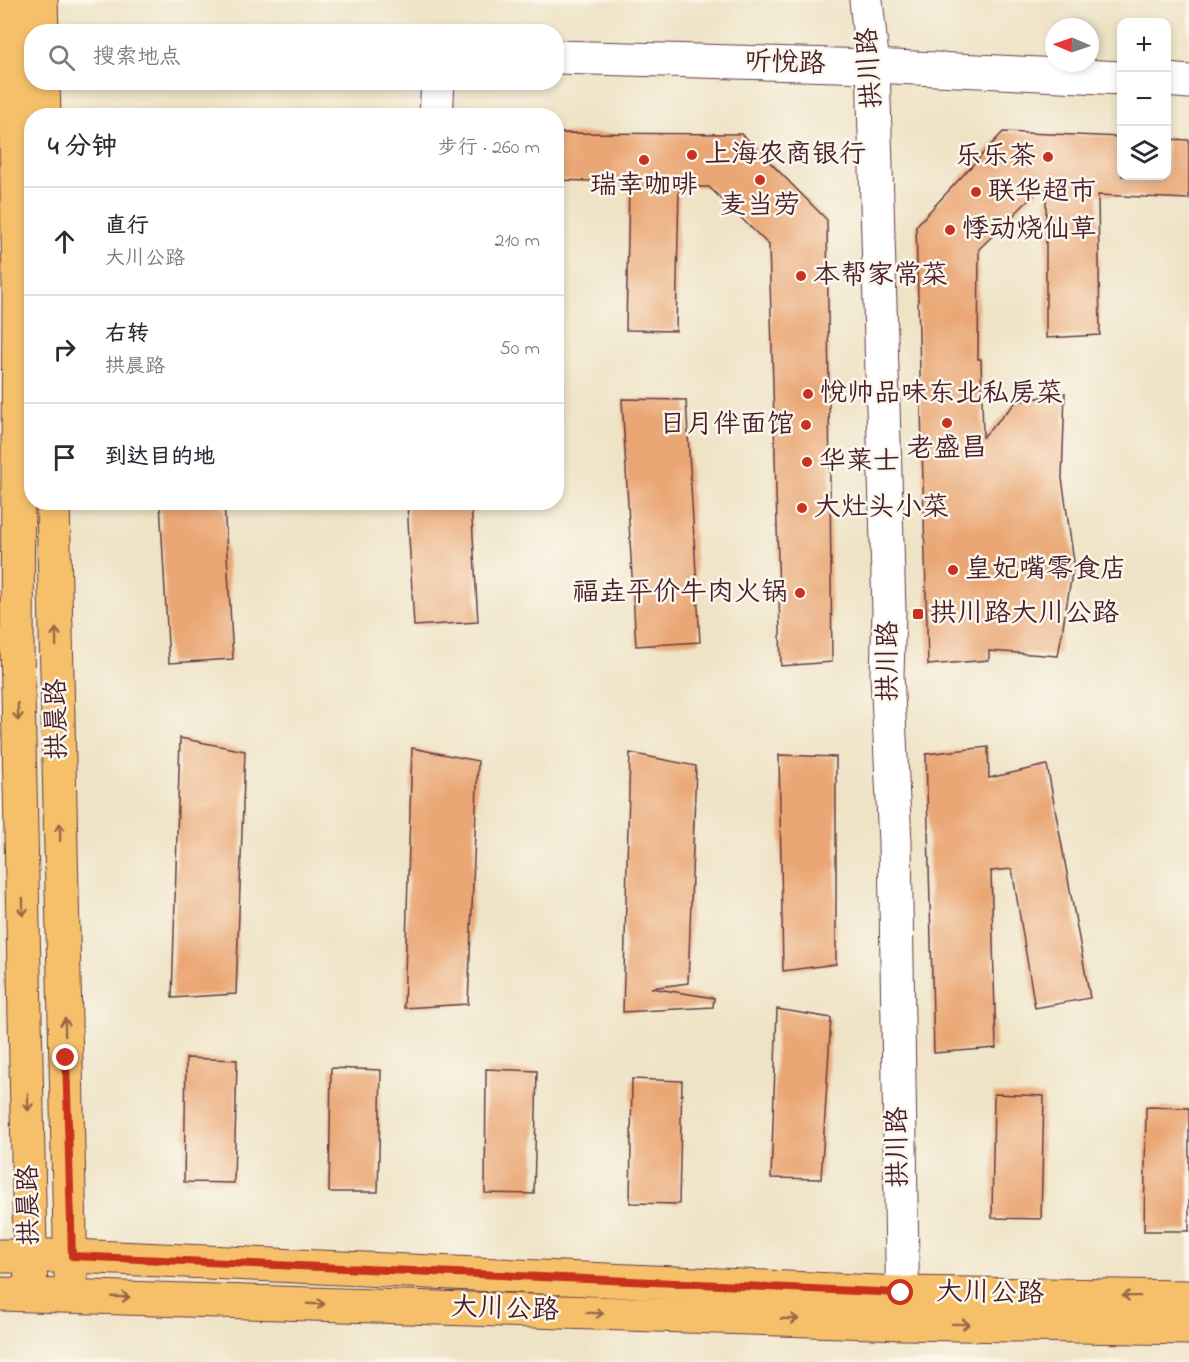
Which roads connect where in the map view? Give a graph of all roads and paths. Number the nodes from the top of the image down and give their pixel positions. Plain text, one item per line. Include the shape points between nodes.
1 (13, 0) edge
2 (41, 0) edge
3 (866, 0) edge
4 (30, 24) edge
5 (22, 41) edge
6 (564, 57) edge
7 (873, 66) junction
8 (1117, 78) edge
9 (1171, 80) edge
10 (1189, 81) edge
11 (43, 90) edge
12 (438, 90) edge
13 (44, 108) edge
14 (436, 108) edge
15 (53, 510) edge
16 (72, 1256) junction
17 (16, 1257) edge
18 (15, 1294) edge
19 (70, 1295) junction
20 (1189, 1297) edge
21 (902, 1308) junction
22 (1189, 1328) edge

1 - 5 main road, 拱晨路
2 - 4 main road, 拱晨路
3 - 7 street, 拱川路
5 -> 17 main road, 拱晨路
6 - 7 street, 听悦路
7 - 8 street, 听悦路
7 - 21 street, 拱川路 via 889,611 887,674 896,843
9 - 10 street
11 - 13 main road
12 - 14 street
16 -> 15 main road, 拱晨路
16 - 17 main road, 大川公路
16 - 19 main road, 拱晨路
16 - 21 main road, 大川公路
17 - 18 main road, 拱晨路
18 - 19 main road, 大川公路
19 -> 21 main road, 大川公路
20 -> 21 main road, 大川公路
21 -> 22 main road, 大川公路

